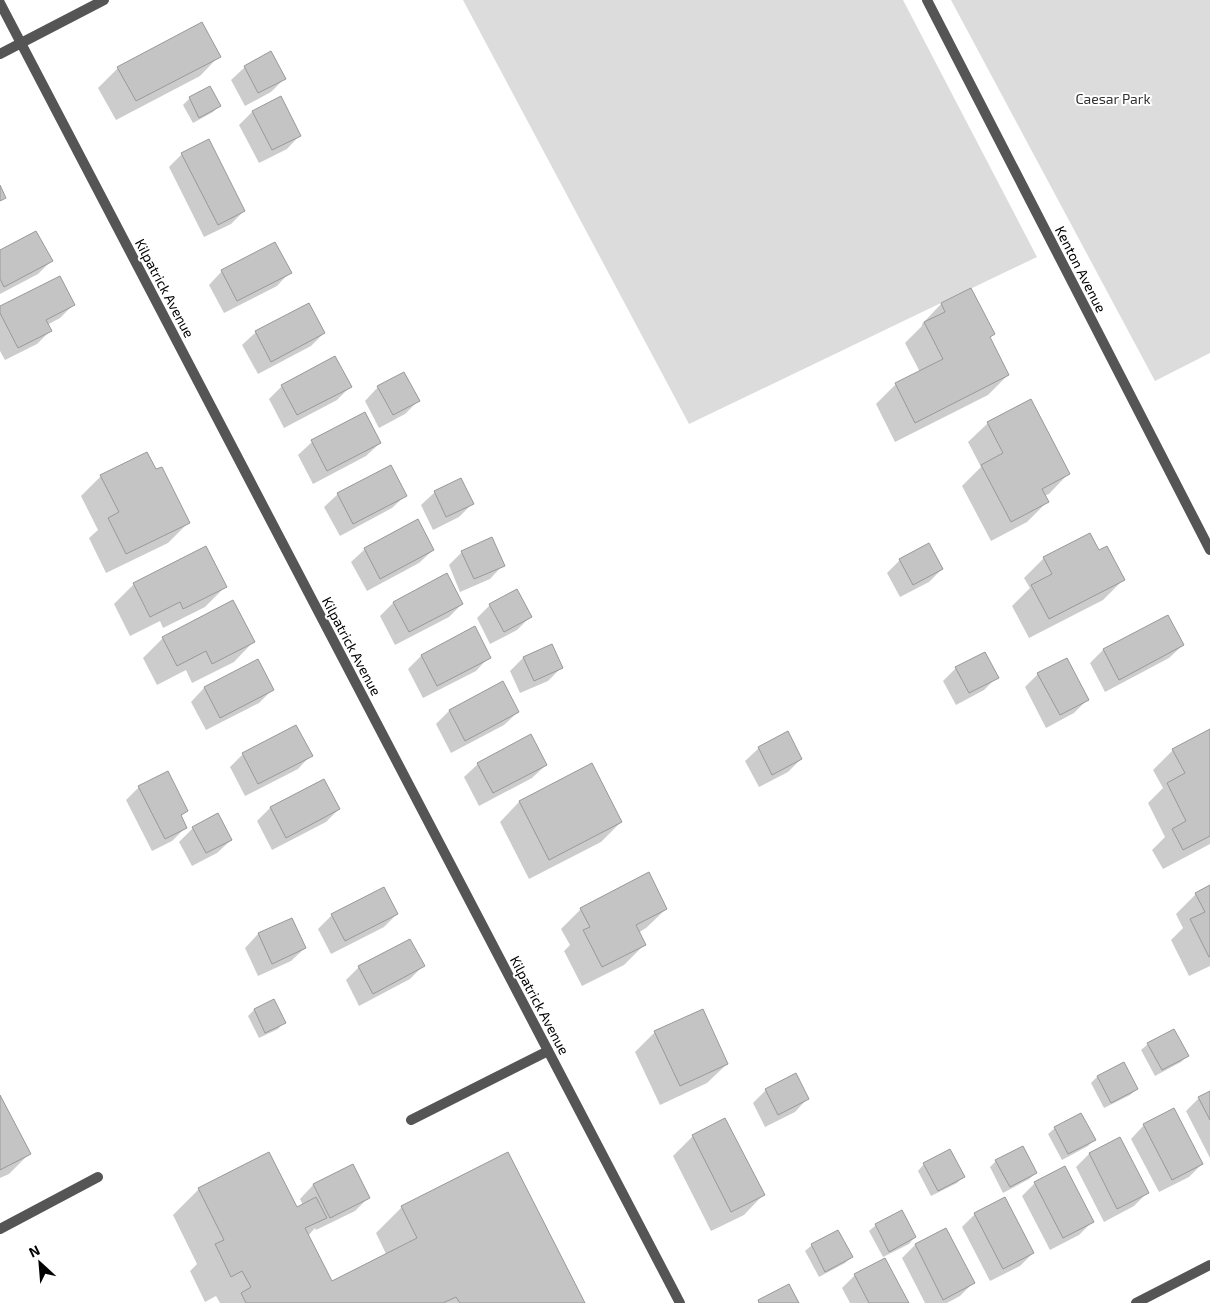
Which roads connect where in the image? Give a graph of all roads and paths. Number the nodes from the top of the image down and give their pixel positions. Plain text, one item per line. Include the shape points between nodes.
1 (104, 0) edge
2 (927, 0) edge
3 (0, 2) edge
4 (21, 43) junction
5 (0, 54) edge
6 (1210, 550) edge
7 (548, 1051) junction
8 (411, 1120) dead end
9 (98, 1177) dead end
10 (0, 1229) edge
11 (1210, 1265) edge
12 (1141, 1302) edge
13 (680, 1303) edge

1 - 4 street
2 - 6 street, Kenton Avenue
3 - 4 street, Kilpatrick Avenue
4 - 5 street
4 - 7 street, Kilpatrick Avenue
7 - 8 street
7 - 13 street, Kilpatrick Avenue
9 - 10 street
11 - 12 street

